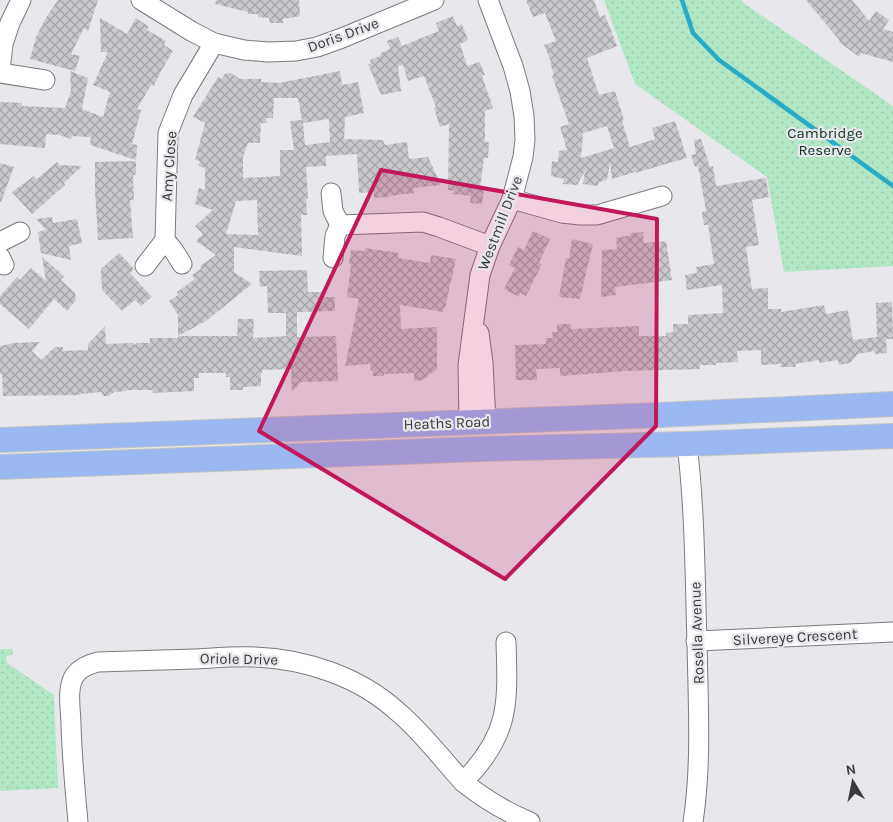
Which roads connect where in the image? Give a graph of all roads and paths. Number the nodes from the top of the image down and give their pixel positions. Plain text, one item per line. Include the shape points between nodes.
1 (21, 0) edge
2 (141, 0) edge
3 (434, 0) edge
4 (488, 0) edge
5 (214, 43) junction
6 (0, 72) edge
7 (45, 80) dead end
8 (331, 193) dead end
9 (662, 196) dead end
10 (512, 199) junction
11 (340, 225) junction
12 (20, 232) dead end
13 (165, 240) junction
14 (0, 242) edge
15 (490, 246) junction
16 (333, 258) dead end
17 (182, 264) dead end
18 (145, 266) dead end
19 (893, 404) edge
20 (686, 414) junction
21 (478, 422) junction
22 (893, 436) edge
23 (0, 440) edge
24 (687, 444) junction
25 (480, 449) junction
26 (0, 467) edge
27 (893, 632) edge
28 (696, 641) junction
29 (506, 642) dead end
30 (893, 644) edge
31 (463, 782) junction
32 (78, 822) edge
33 (530, 822) edge
34 (693, 822) edge

1 - 6 street via 3,44
2 - 5 street, Doris Drive
3 - 5 street, Doris Drive via 342,38 303,50 268,52
4 - 10 street, Westmill Drive via 513,66 524,116 523,157
5 - 13 street, Amy Close via 183,95 168,133
6 - 7 street
8 - 11 street via 333,212
9 - 10 street via 597,215 580,216
10 - 15 street, Westmill Drive
11 - 15 street via 423,222
11 - 16 street via 335,236
12 - 14 street
13 - 17 street
13 - 18 street
15 - 21 street, Westmill Drive via 480,275 476,302 483,363
19 - 20 main road, Heaths Road
20 - 21 main road, Heaths Road
20 - 24 main road
21 - 23 main road, Heaths Road
21 - 25 main road
22 - 24 main road, Heaths Road
24 - 25 main road, Heaths Road
24 - 28 street, Rosella Avenue via 694,540
25 - 26 main road, Heaths Road
27 - 28 street, Silvereye Crescent
27 - 30 street
28 - 34 street, Rosella Avenue via 699,727
29 - 31 street via 507,698 502,724 489,751
31 - 32 street, Oriole Drive via 398,711 363,687 327,671 290,661 255,657 98,662 75,675 70,695
31 - 33 street, Oriole Drive via 493,804

